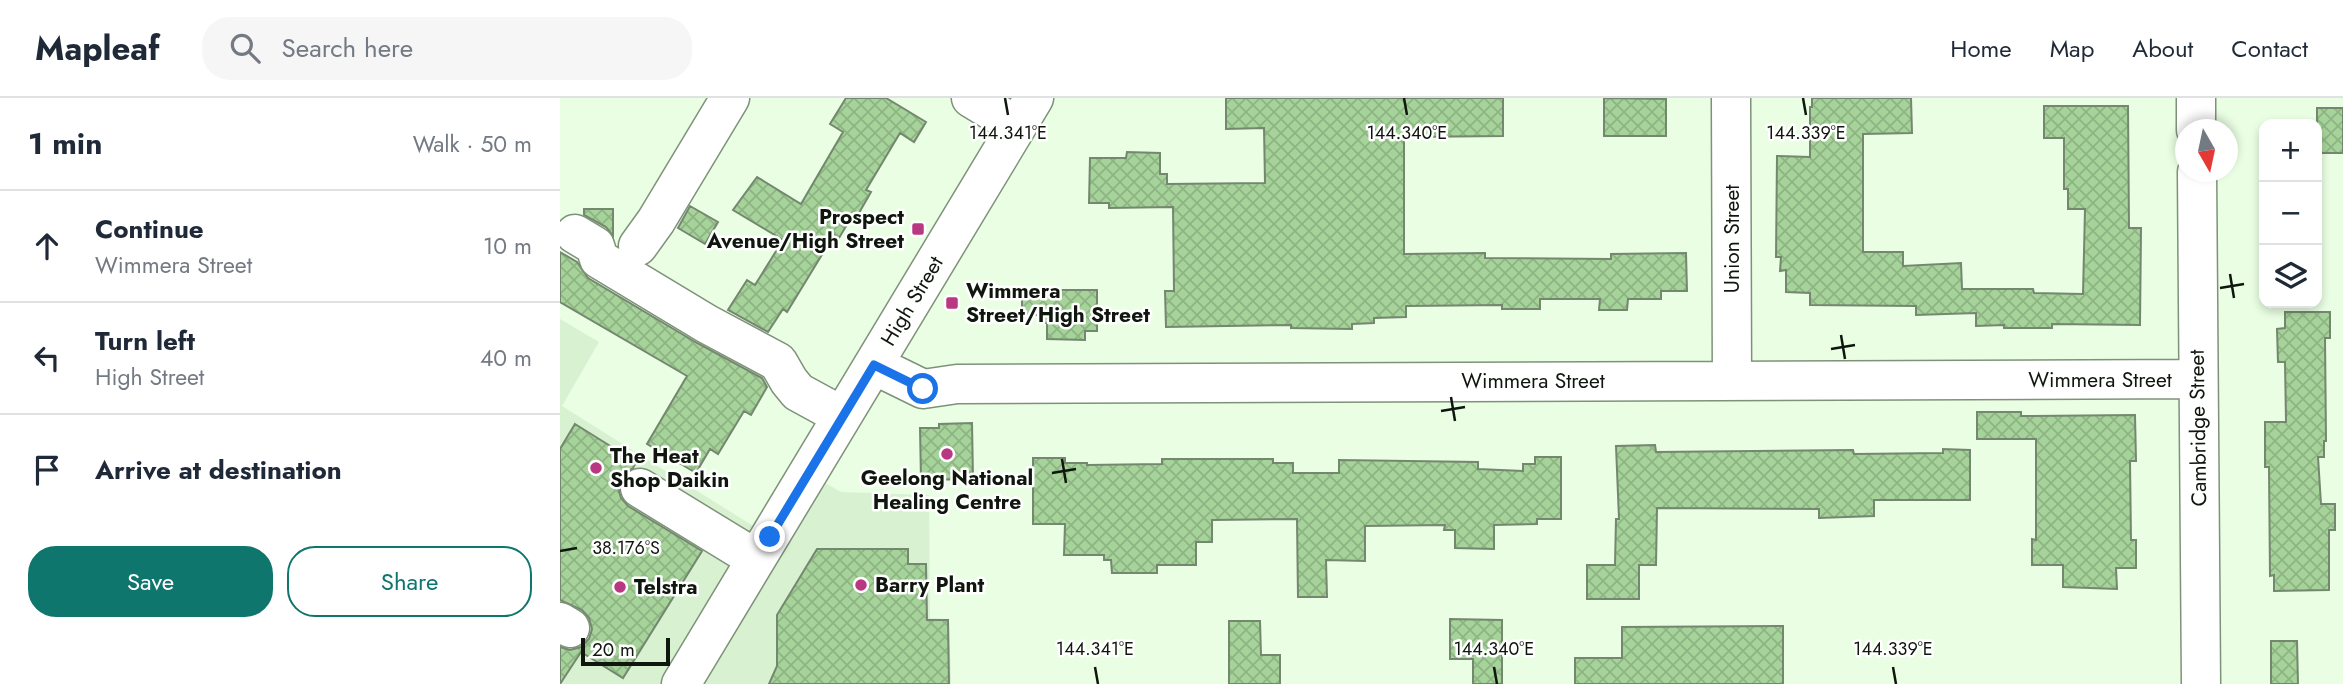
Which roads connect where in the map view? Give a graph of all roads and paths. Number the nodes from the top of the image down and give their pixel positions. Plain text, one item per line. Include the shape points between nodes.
1 (730, 98) edge
2 (971, 98) edge
3 (1731, 98) edge
4 (2196, 98) edge
5 (1026, 112) edge
6 (2196, 119) edge
7 (2197, 182) edge
8 (575, 234) dead end
9 (638, 246) dead end
10 (874, 365) junction
11 (2197, 379) junction
12 (1732, 380) junction
13 (842, 416) junction
14 (640, 488) dead end
15 (756, 559) junction
16 (681, 684) edge
17 (2201, 684) edge

1 - 9 street
2 - 5 street
3 - 12 street, Union Street
4 - 6 street
5 - 10 street, High Street
7 - 11 street, Cambridge Street
8 - 13 street via 595,246 599,258 778,362 798,391
10 - 12 street, Wimmera Street via 923,389 957,384
10 - 13 street, High Street
11 - 12 street, Wimmera Street
11 - 17 street, Cambridge Street
13 - 15 street, High Street
14 - 15 street
15 - 16 street, High Street

